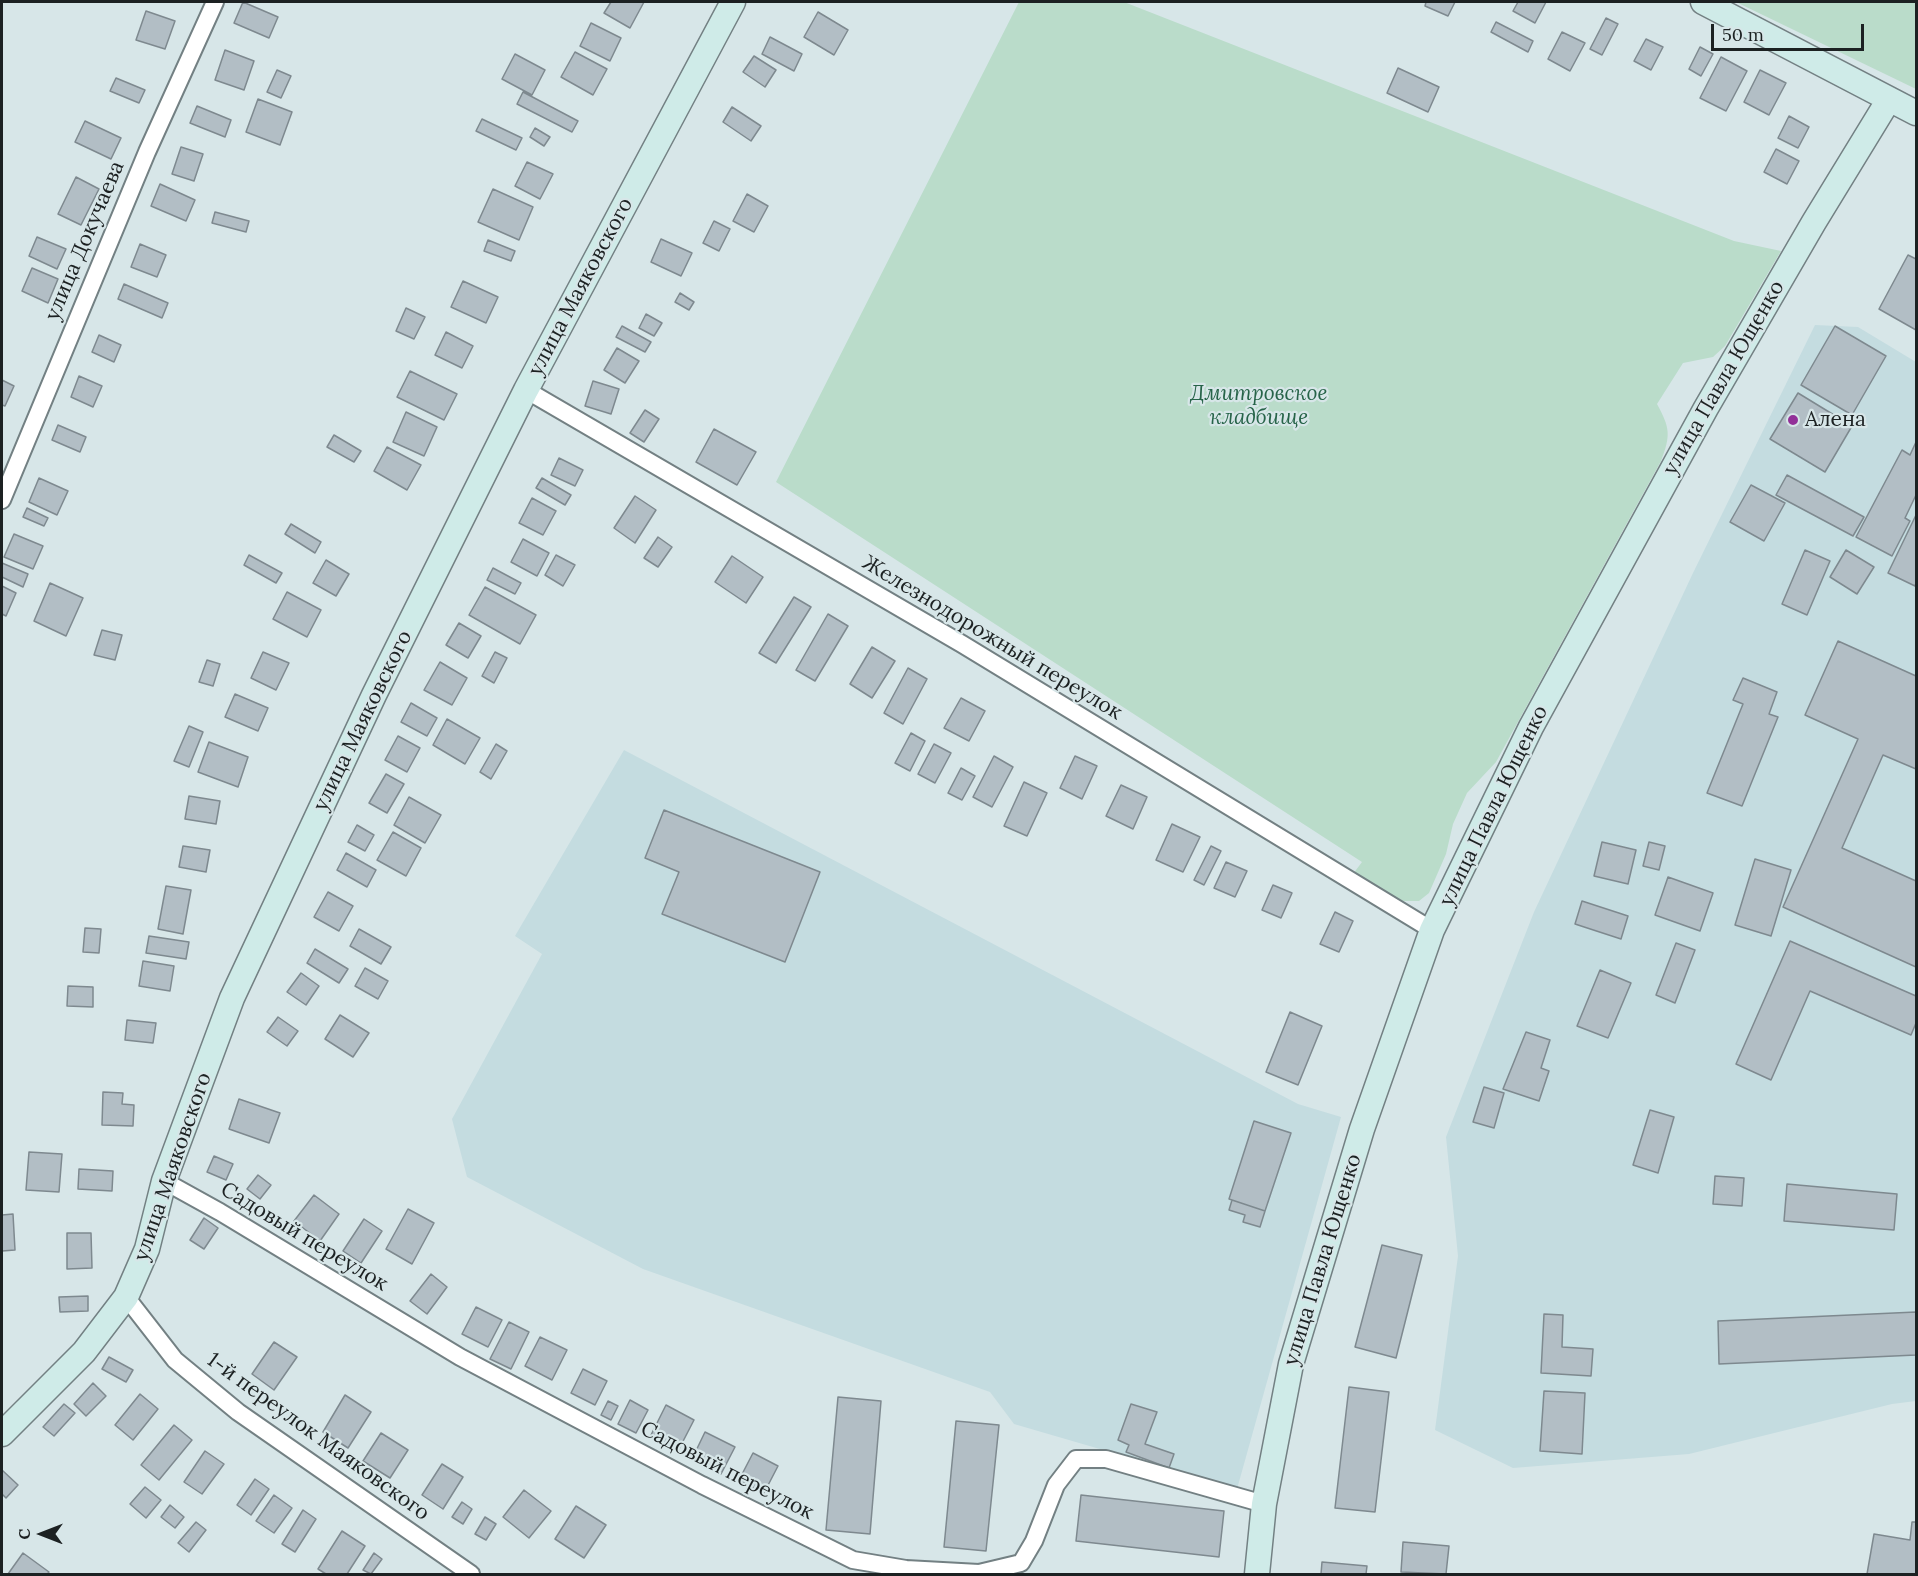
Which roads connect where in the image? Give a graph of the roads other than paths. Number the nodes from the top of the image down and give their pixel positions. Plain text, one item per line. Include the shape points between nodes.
1 (216, 2) edge
2 (734, 2) edge
3 (1703, 2) edge
4 (1888, 100) junction
5 (1917, 113) edge
6 (526, 390) junction
7 (2, 500) edge
8 (1432, 930) junction
9 (164, 1181) junction
10 (126, 1297) junction
11 (2, 1434) edge
12 (1264, 1504) junction
13 (471, 1575) edge
14 (1257, 1575) edge

1 - 7 street, улица Докучаева via 147,152
2 - 6 street, улица Маяковского
3 - 4 street
4 - 5 street
4 - 8 street, улица Павла Ющенко via 1706,408 1548,696
6 - 8 street, Железнодорожный переулок via 962,644
6 - 9 street, улица Маяковского via 374,694 232,998
8 - 12 street, улица Павла Ющенко via 1322,1257 1291,1364
9 - 10 street, улица Маяковского via 147,1249
9 - 12 street, Садовый переулок via 460,1357 853,1560 906,1569 979,1573 1021,1563 1056,1485 1076,1459 1106,1459
10 - 11 street, улица Маяковского via 84,1352
10 - 13 street, 1-й переулок Маяковского via 175,1360 238,1412
12 - 14 street, улица Павла Ющенко

